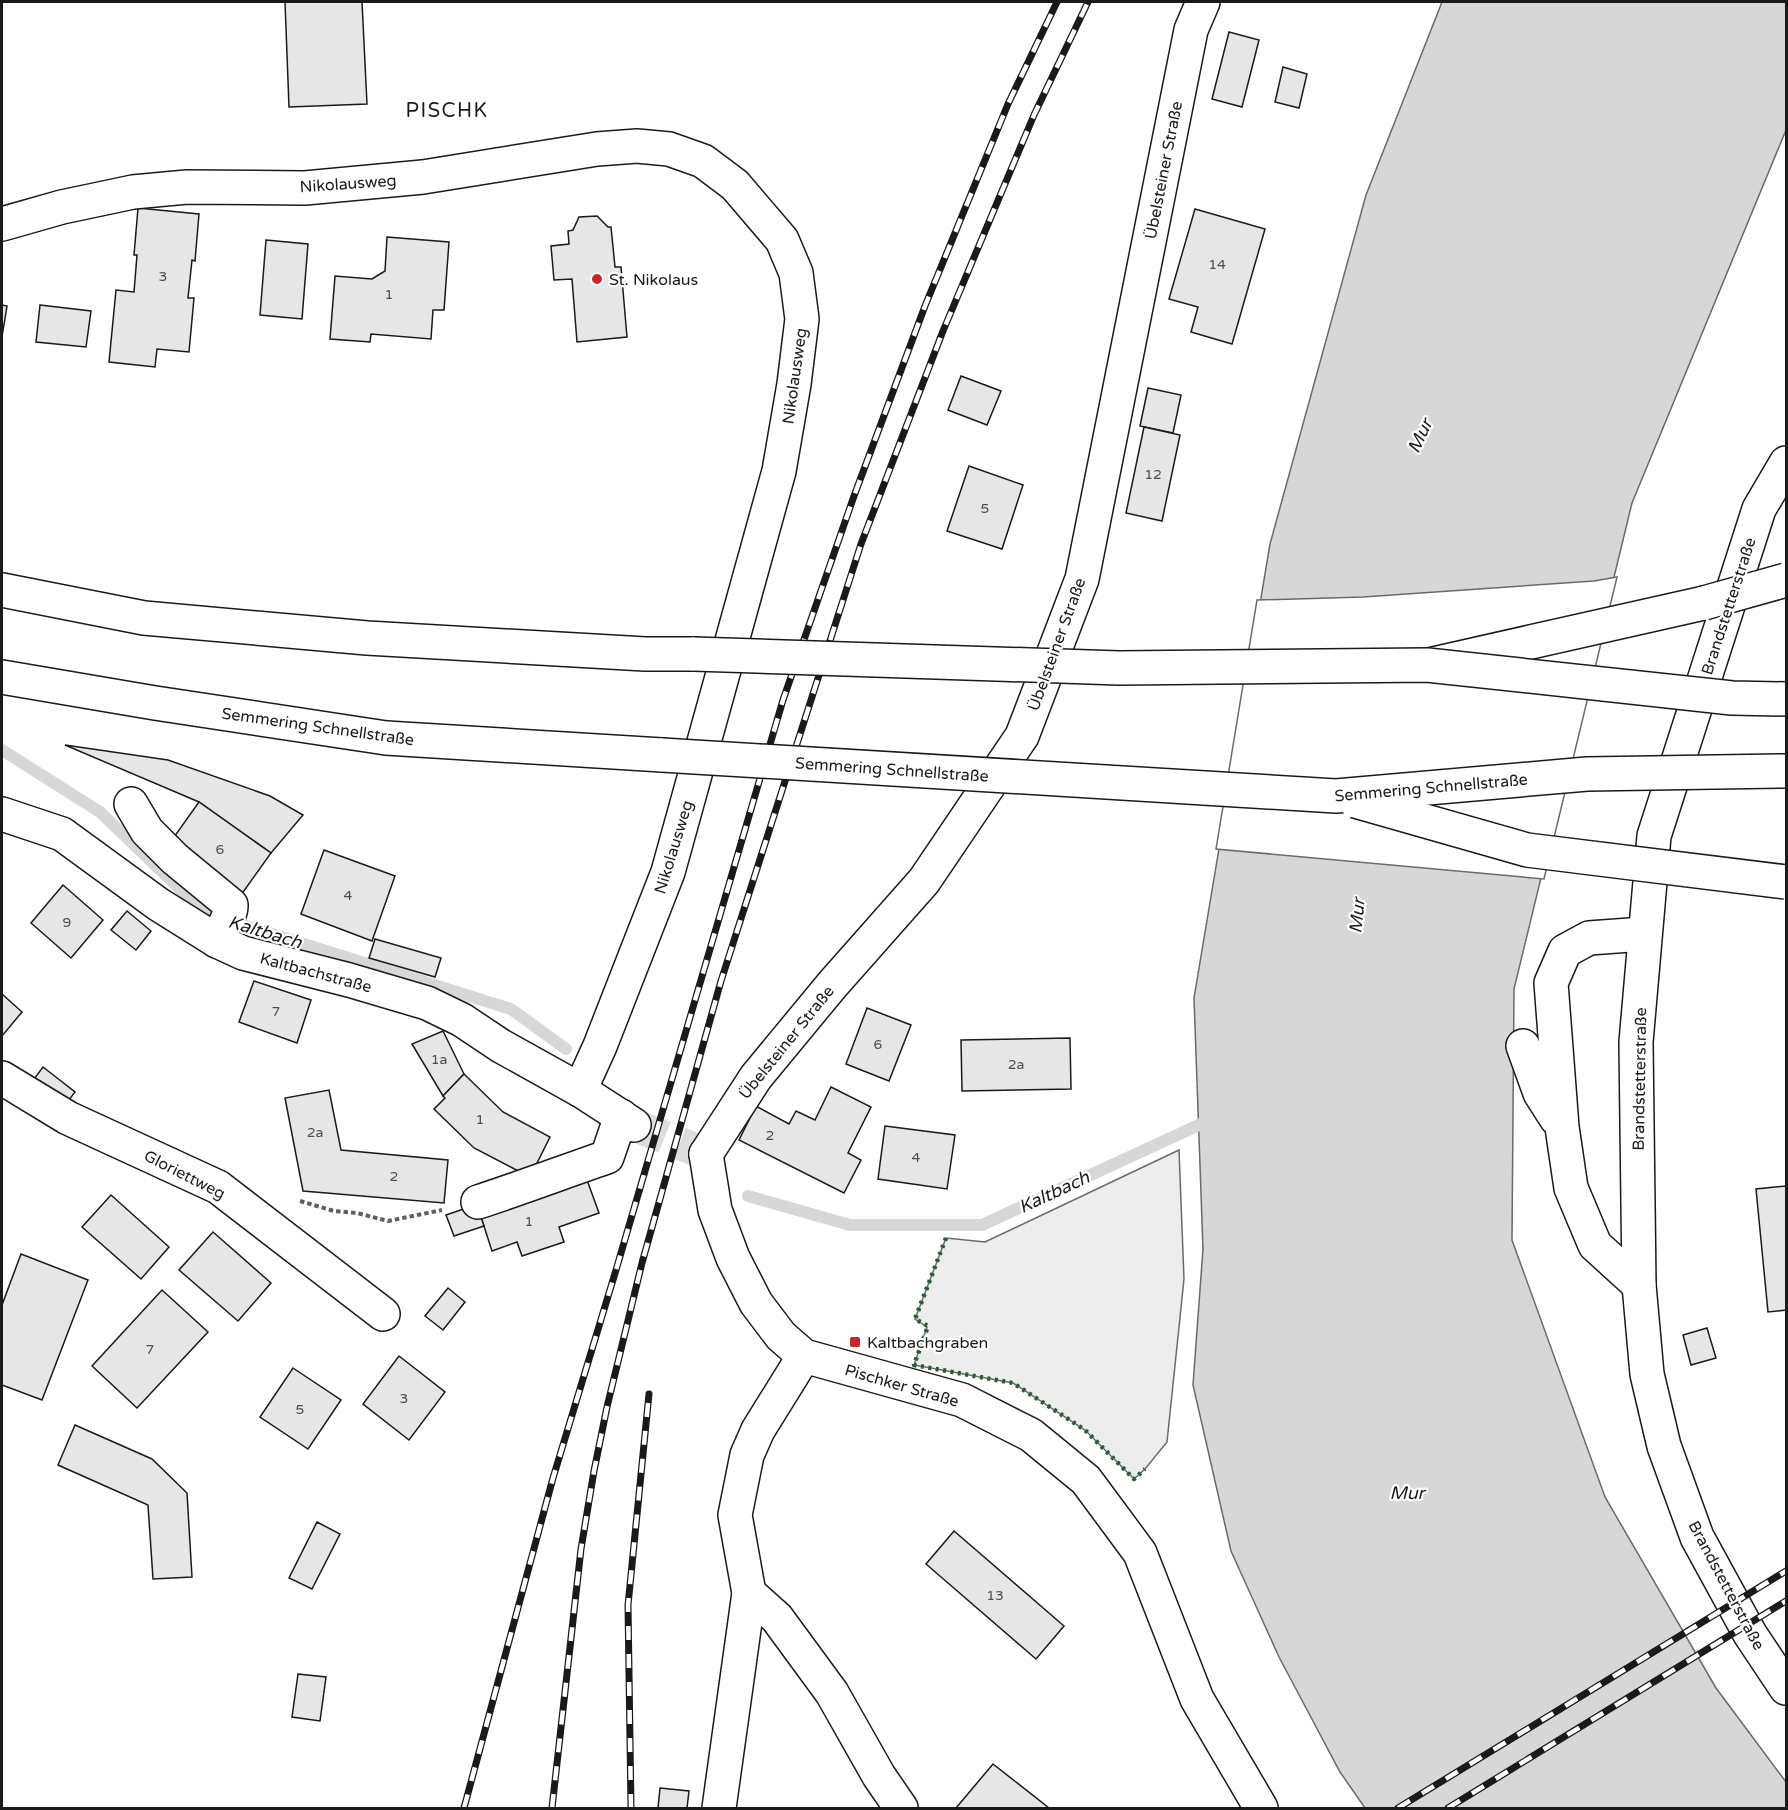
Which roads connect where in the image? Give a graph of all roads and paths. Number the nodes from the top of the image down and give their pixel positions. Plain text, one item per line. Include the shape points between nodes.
1 (1203, 2) edge
2 (2, 224) edge
3 (1786, 463) edge
4 (1786, 580) edge
5 (2, 590) edge
6 (1786, 601) edge
7 (1704, 603) junction
8 (1427, 665) junction
9 (2, 677) edge
10 (1786, 699) edge
11 (1786, 771) edge
12 (1336, 796) junction
13 (131, 804) dead end
14 (2, 814) edge
15 (1786, 882) edge
16 (224, 926) junction
17 (1644, 933) junction
18 (1523, 1046) dead end
19 (2, 1078) edge
20 (580, 1090) junction
21 (1562, 1127) junction
22 (701, 1152) joint
23 (297, 1200) dead end
24 (478, 1202) joint
25 (1640, 1285) junction
26 (383, 1314) dead end
27 (804, 1356) junction
28 (749, 1593) junction
29 (1786, 1688) edge
30 (718, 1809) edge
31 (901, 1809) edge
32 (1261, 1809) edge

1 - 22 main road, Übelsteiner Straße via 1191,30 1082,579 1022,736 924,881 756,1077
2 - 20 main road, Nikolausweg via 133,192 364,183 637,146 669,149 703,161 735,185 782,240 796,273 802,319 779,471 668,872
3 - 17 main road, Brandstetterstraße via 1759,510 1654,836
4 - 7 main road, bridge
5 - 8 main road, bridge via 144,618 367,638 633,654 1119,668
6 - 7 main road, bridge
7 - 8 main road, bridge
8 - 10 main road, bridge via 1732,698
9 - 12 main road, Semmering Schnellstraße, bridge via 386,738
11 - 12 main road, Semmering Schnellstraße, bridge via 1587,774
12 - 15 main road, bridge via 1527,850
13 - 16 main road via 147,831 231,905
14 - 16 main road, Kaltbachstraße via 62,834 158,904
16 - 20 main road, Kaltbachstraße via 243,952 427,1003
17 - 21 main road via 1589,938 1565,951 1551,982
17 - 25 main road, Brandstetterstraße via 1636,1042
18 - 21 main road via 1540,1093
19 - 26 main road, Gloriettweg via 68,1118 218,1187
20 - 24 main road, Kaltbachstraße via 627,1120 607,1157
21 - 25 main road via 1571,1188 1595,1245
22 - 27 main road, Pischker Straße via 715,1210 733,1258 756,1303 781,1336
23 - 24 path via 388,1221
25 - 29 main road, Brandstetterstraße via 1647,1374 1664,1446 1697,1537 1750,1635
27 - 28 main road via 747,1455 735,1515
27 - 32 main road, Pischker Straße via 962,1400 1030,1435 1086,1480 1140,1553 1197,1699
28 - 30 main road
28 - 31 main road via 777,1618 832,1694

